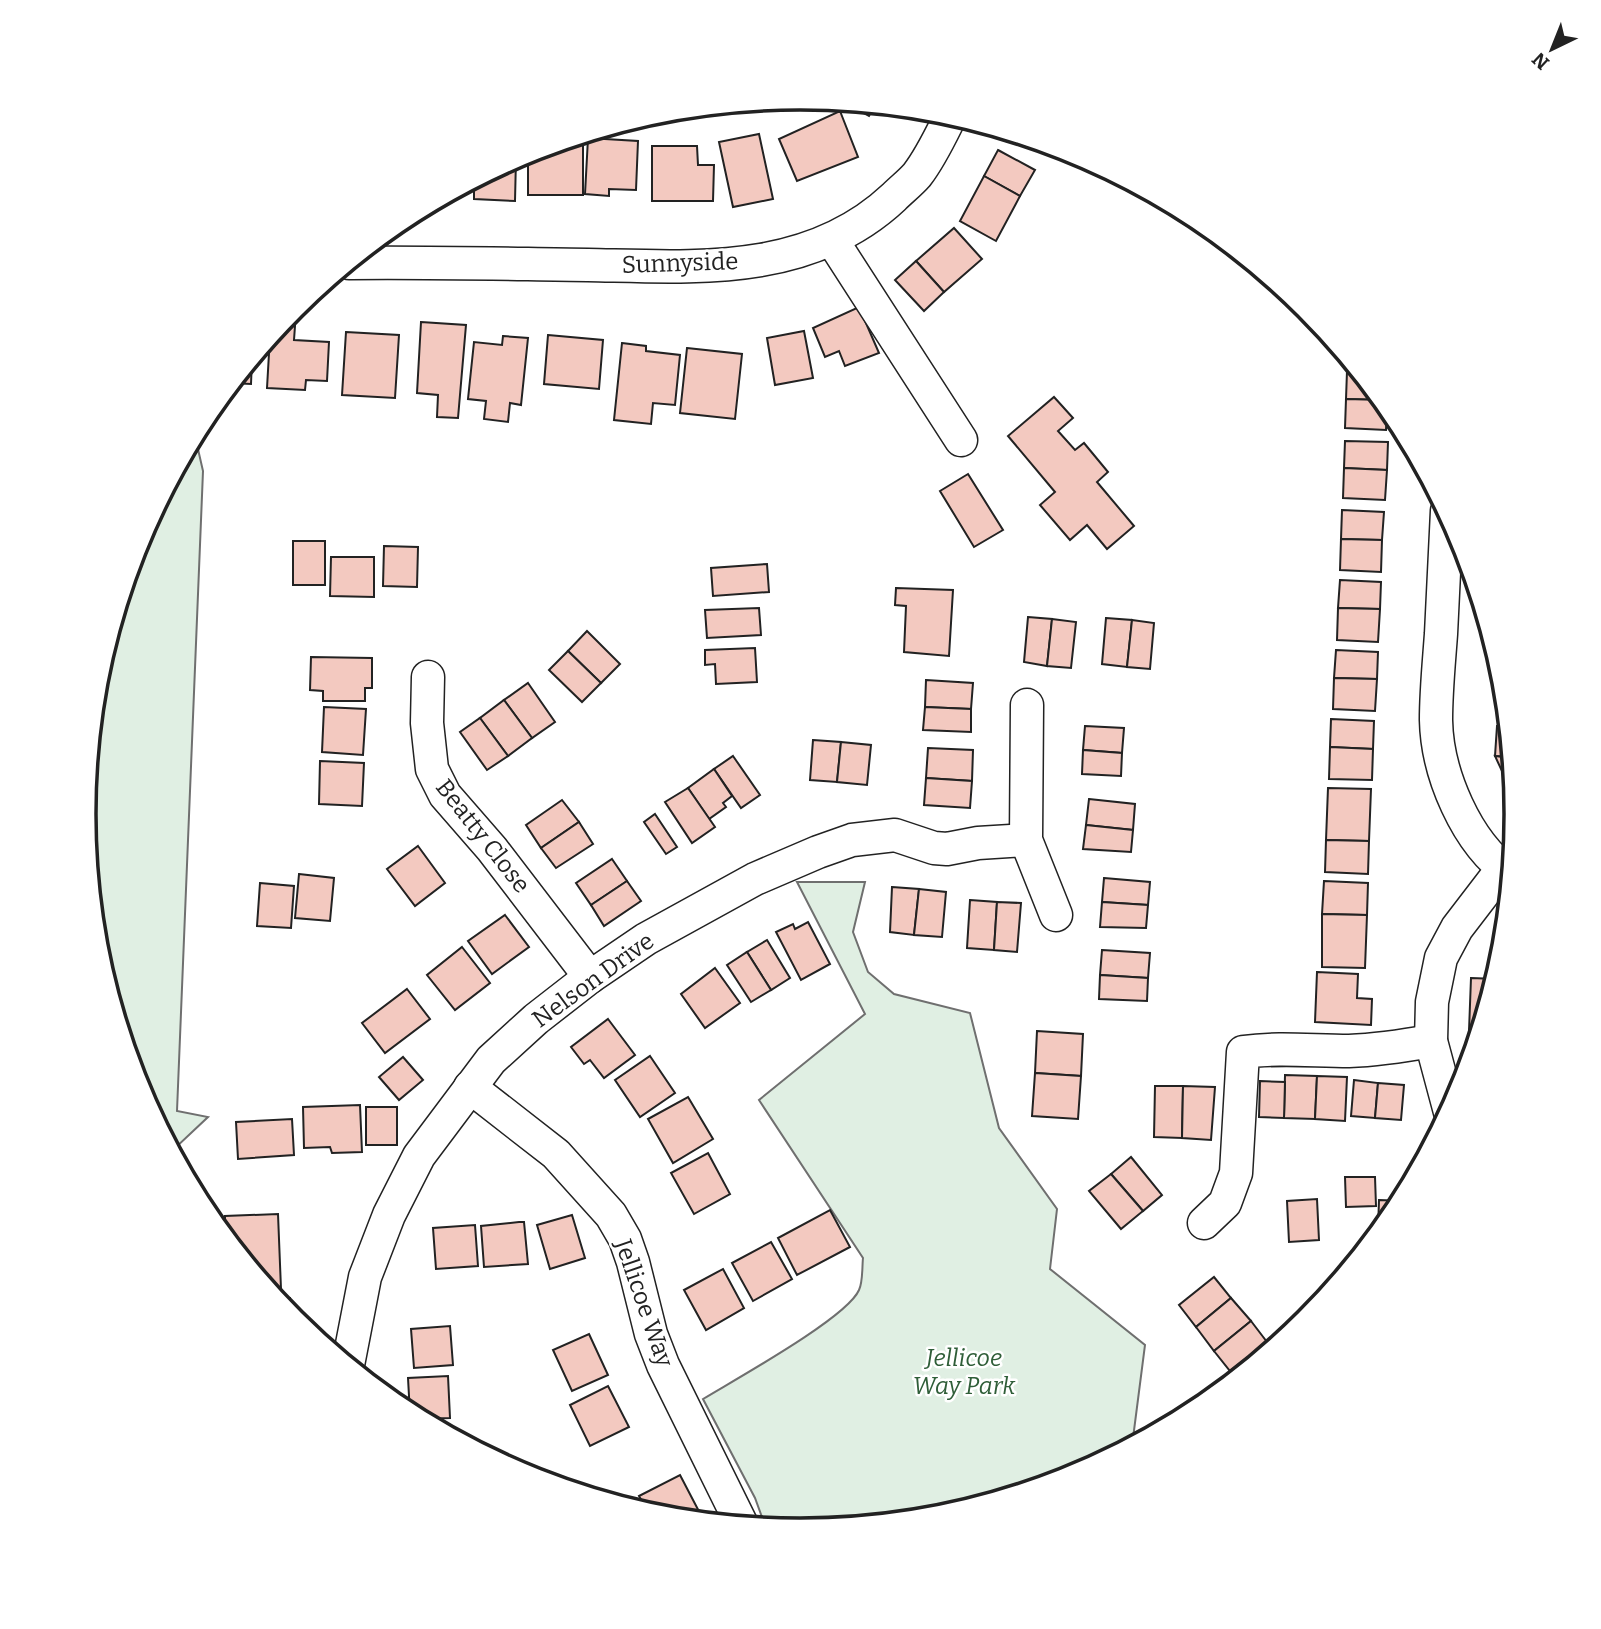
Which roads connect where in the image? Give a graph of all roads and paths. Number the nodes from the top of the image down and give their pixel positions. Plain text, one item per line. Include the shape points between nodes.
1 (946, 126) edge
2 (832, 240) junction
3 (363, 263) edge
4 (961, 440) dead end
5 (1446, 534) edge
6 (428, 677) dead end
7 (1027, 705) dead end
8 (1026, 840) junction
9 (1503, 866) edge
10 (1502, 877) edge
11 (1056, 915) dead end
12 (590, 977) junction
13 (1431, 1041) junction
14 (470, 1087) junction
15 (1446, 1096) edge
16 (1204, 1223) dead end
17 (350, 1355) edge
18 (737, 1516) edge

1 - 2 street, Sunnyside via 917,175 854,229
2 - 3 street, Sunnyside via 787,256 689,267
2 - 4 street
5 - 9 street via 1436,720 1441,760 1453,797 1474,835
6 - 12 street, Beatty Close via 432,769 445,795
7 - 8 street
8 - 11 street
8 - 12 street, Nelson Drive via 947,849 895,835 835,846 734,890 646,939
10 - 13 street via 1457,928 1441,958 1432,1002
12 - 14 street, Nelson Drive via 491,1060
13 - 15 street
13 - 16 street via 1392,1049 1244,1052 1236,1173 1225,1203
14 - 17 street, Nelson Drive via 419,1156 389,1215 365,1277
14 - 18 street, Jellicoe Way via 556,1154 611,1215 633,1262 663,1365

